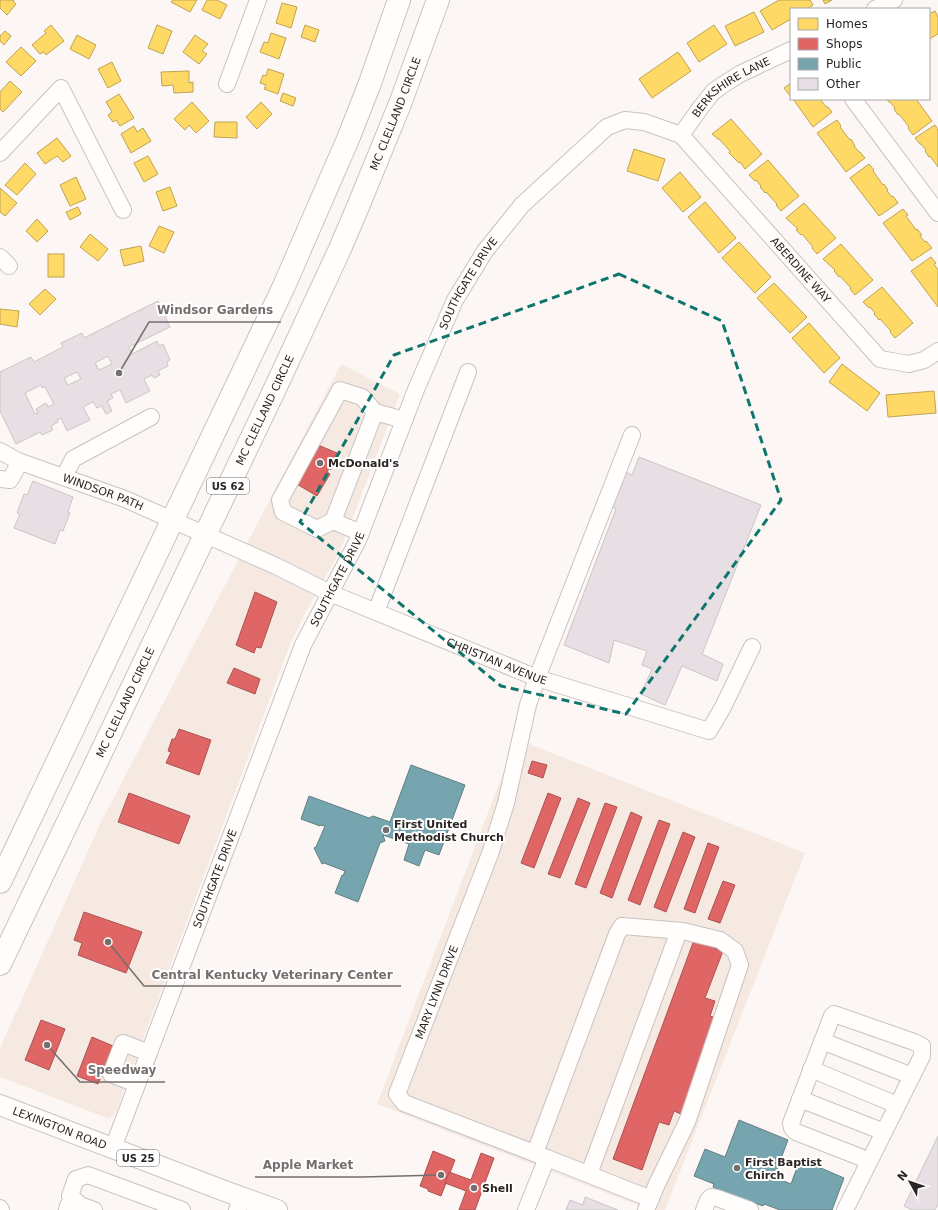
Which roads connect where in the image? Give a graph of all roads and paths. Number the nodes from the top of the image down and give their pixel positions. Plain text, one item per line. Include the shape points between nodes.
1 (258, 0) edge
2 (399, 0) edge
3 (438, 0) edge
4 (894, 0) edge
5 (877, 8) edge
6 (790, 50) edge
7 (227, 84) dead end
8 (854, 100) edge
9 (680, 135) junction
10 (0, 153) edge
11 (123, 210) dead end
12 (938, 213) edge
13 (938, 351) edge
14 (468, 372) dead end
15 (375, 412) junction
16 (151, 417) dead end
17 (404, 420) junction
18 (632, 435) dead end
19 (0, 451) edge
20 (20, 462) junction
21 (64, 477) junction
22 (0, 479) edge
23 (174, 520) junction
24 (333, 521) junction
25 (361, 533) junction
26 (205, 535) junction
27 (330, 593) junction
28 (376, 612) junction
29 (752, 646) dead end
30 (537, 678) junction
31 (0, 882) edge
32 (678, 931) junction
33 (0, 964) edge
34 (822, 1041) junction
35 (149, 1053) junction
36 (812, 1069) junction
37 (912, 1076) junction
38 (137, 1084) junction
39 (800, 1099) junction
40 (0, 1105) edge
41 (897, 1105) junction
42 (884, 1132) junction
43 (113, 1148) junction
44 (541, 1156) junction
45 (868, 1162) junction
46 (589, 1174) junction
47 (240, 1204) edge
48 (648, 1204) edge
49 (80, 1208) edge
50 (182, 1210) edge
51 (277, 1210) edge
52 (526, 1210) edge
53 (704, 1210) edge
54 (750, 1210) edge
55 (845, 1210) edge

1 - 7 street
2 - 23 highway, US 62 via 351,132 271,314
3 - 26 highway, MC CLELLAND CIRCLE / US 62 via 400,104 357,209 289,360
4 - 5 street
6 - 9 street, BERKSHIRE LANE via 740,74 712,92
8 - 12 street
9 - 13 street, ABERDINE WAY via 880,359 909,364 924,360
9 - 17 street, SOUTHGATE DRIVE via 644,122 625,120 607,127 522,205 485,251 455,300
10 - 11 street via 61,88
14 - 28 street
15 - 17 street
15 - 24 street
15 - 24 street via 362,397 340,390 280,500 283,512 317,530
16 - 21 street via 73,459
17 - 25 street, SOUTHGATE DRIVE
18 - 30 street
19 - 20 street, WINDSOR PATH
20 - 21 street, WINDSOR PATH
20 - 22 street via 10,480
21 - 23 street, WINDSOR PATH
23 - 26 street, WINDSOR PATH
23 - 31 highway, US 62
24 - 25 street
25 - 27 street, SOUTHGATE DRIVE
26 - 27 street, CHRISTIAN AVENUE
26 - 33 highway, MC CLELLAND CIRCLE / US 62
27 - 28 street, CHRISTIAN AVENUE
27 - 35 street, SOUTHGATE DRIVE via 303,645
28 - 30 street, CHRISTIAN AVENUE
29 - 30 street, CHRISTIAN AVENUE via 709,731
30 - 44 street, MARY LYNN DRIVE via 528,705 506,803 490,854 397,1094 404,1103
32 - 44 street via 622,926 617,934
32 - 46 street
32 - 48 street via 720,940 735,950 740,965 687,1122
34 - 36 street
34 - 37 street
34 - 37 street via 834,1014 914,1042 922,1046 922,1056
35 - 38 street, SOUTHGATE DRIVE
35 - 38 street via 123,1043 112,1074
36 - 39 street
36 - 41 street
37 - 41 street
38 - 43 street, SOUTHGATE DRIVE
39 - 42 street
39 - 45 street via 791,1123 796,1132
40 - 43 main road, LEXINGTON ROAD / US 25
41 - 42 street
42 - 45 street
43 - 47 main road, LEXINGTON ROAD / US 25
44 - 46 street
44 - 52 street
45 - 55 street
46 - 48 street
47 - 51 main road, LEXINGTON ROAD / US 25
49 - 50 street via 70,1196 76,1179 88,1175
53 - 54 street via 711,1198

